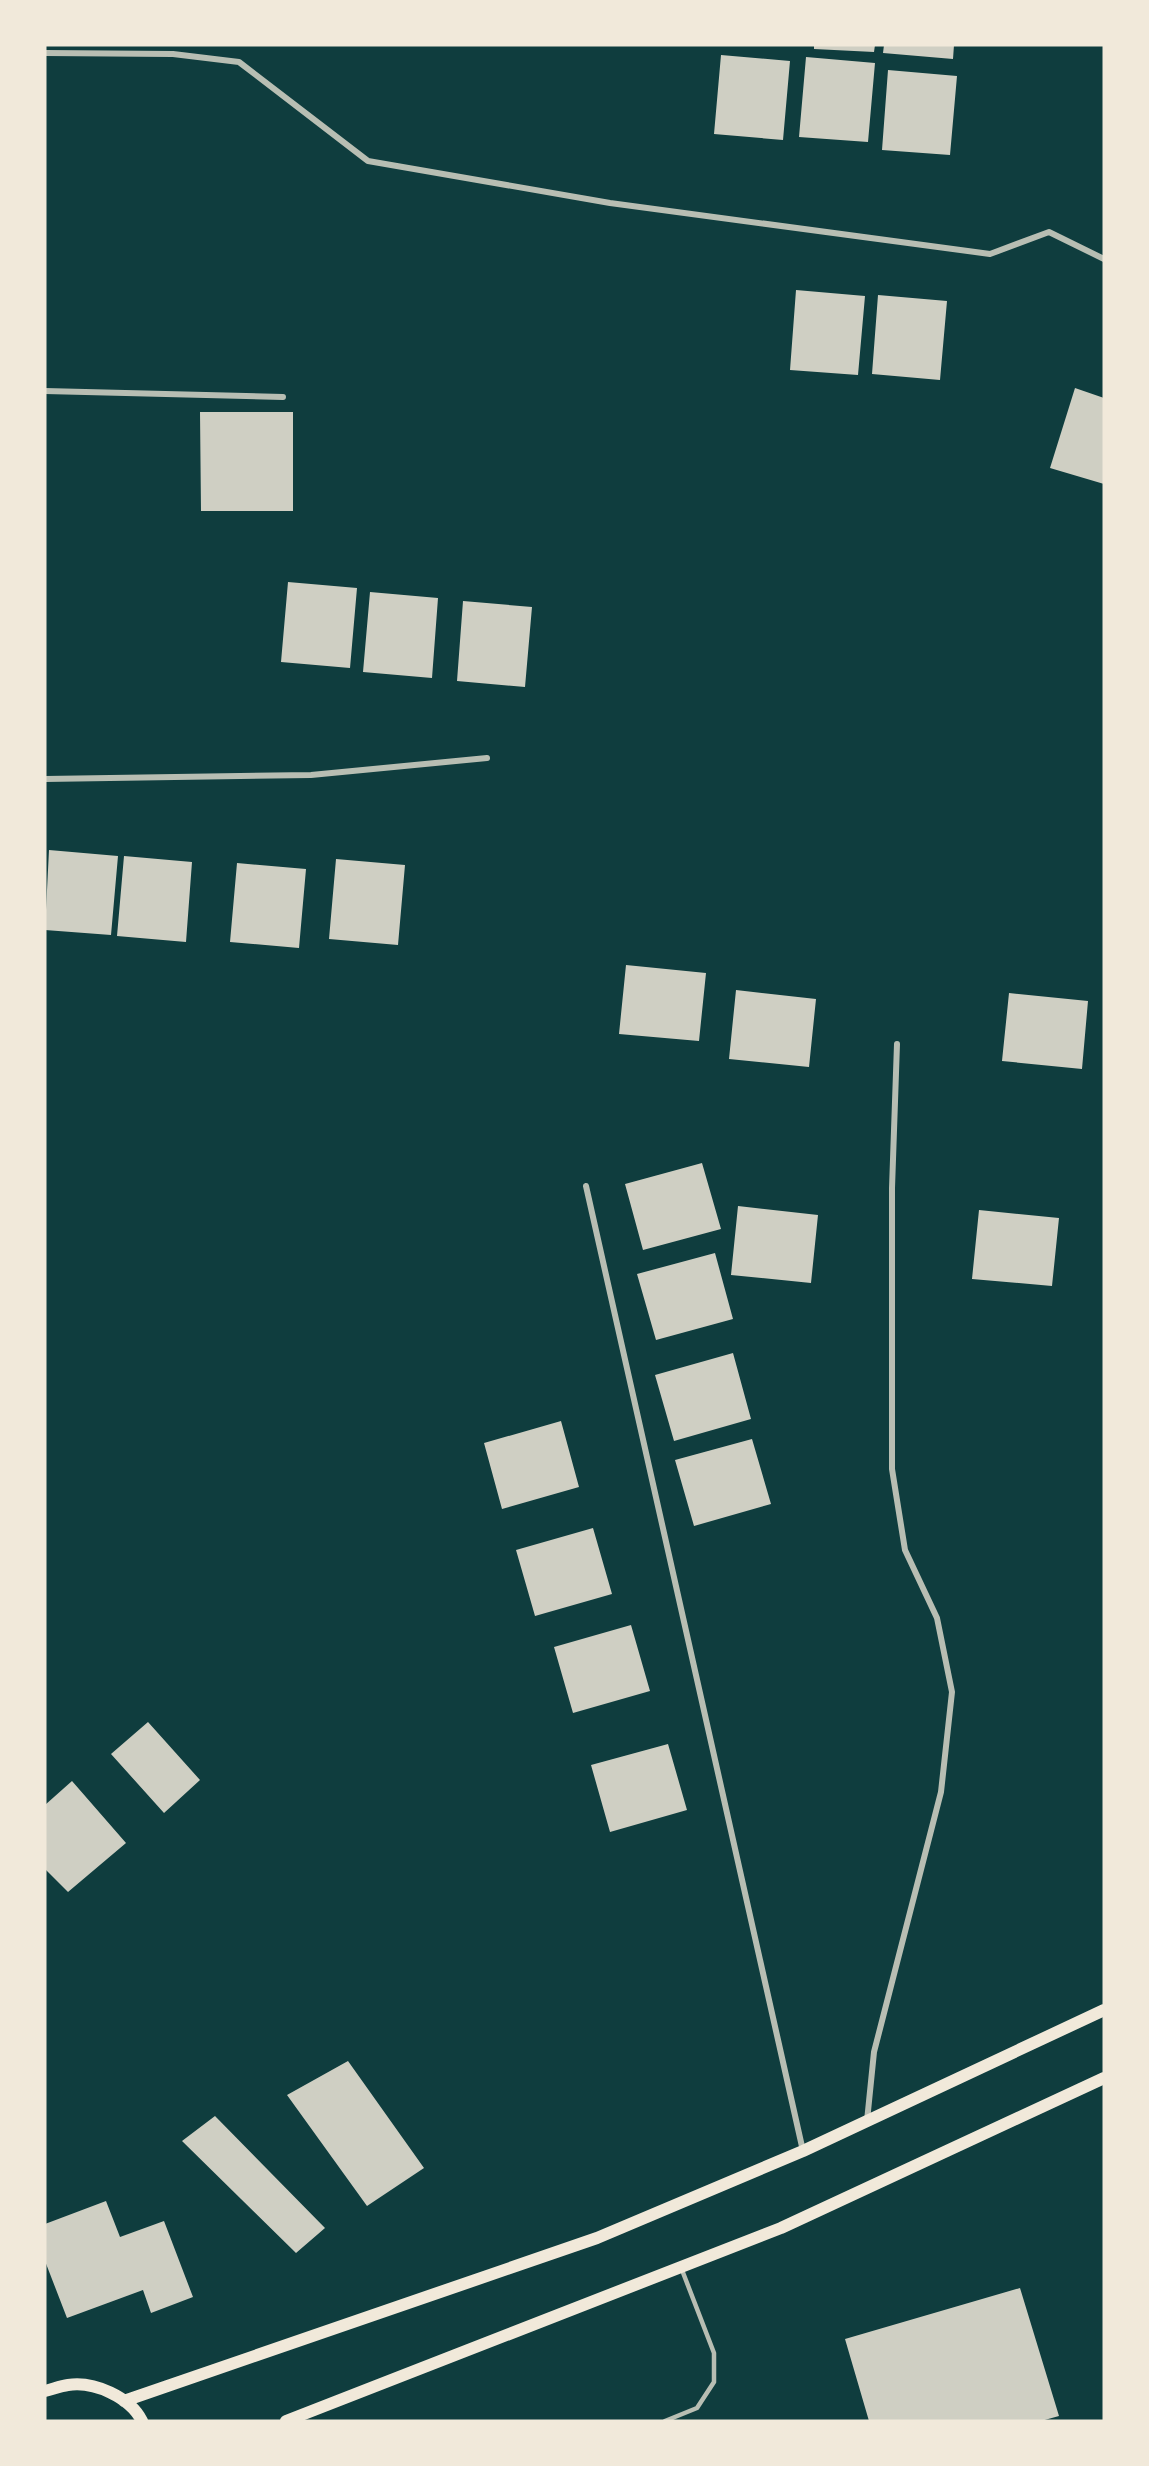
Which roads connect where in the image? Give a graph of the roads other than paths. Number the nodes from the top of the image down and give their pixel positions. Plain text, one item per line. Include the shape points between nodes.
1 (45, 53) edge
2 (1104, 259) edge
3 (45, 391) edge
4 (283, 397) dead end
5 (487, 758) dead end
6 (45, 778) edge
7 (897, 1044) dead end
8 (586, 1186) dead end
9 (1104, 2010) edge
10 (1104, 2078) edge
11 (867, 2122) junction
12 (803, 2151) junction
13 (681, 2267) junction
14 (45, 2391) edge
15 (124, 2401) junction
16 (142, 2421) edge
17 (286, 2421) edge
18 (665, 2421) edge

1 - 2 street via 173,54 239,62 368,161 610,203 990,254 1049,232
3 - 4 street
5 - 6 street via 311,775
7 - 11 street via 892,1188 892,1469 905,1550 938,1618 952,1692 941,1792 874,2052
8 - 12 street
9 - 11 main road
10 - 13 main road via 781,2228
11 - 12 main road
12 - 15 main road via 597,2238
13 - 17 main road
13 - 18 lane via 714,2352 714,2382 697,2408
14 - 15 main road via 70,2385 96,2387
15 - 16 main road

